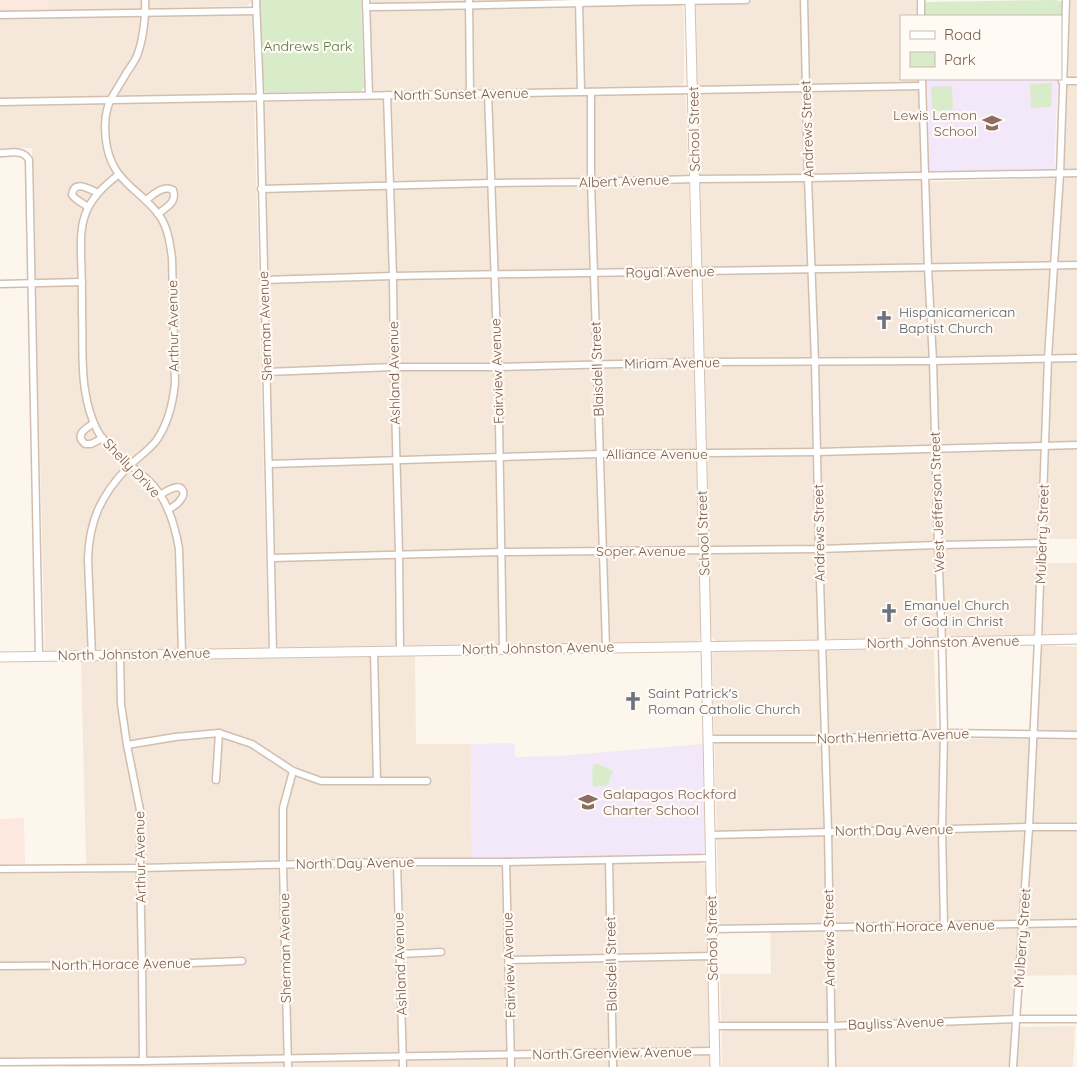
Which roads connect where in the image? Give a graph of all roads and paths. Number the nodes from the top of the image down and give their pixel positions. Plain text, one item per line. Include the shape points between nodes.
1 (146, 0) edge
2 (256, 0) edge
3 (690, 0) edge
4 (746, 0) edge
5 (804, 0) edge
6 (921, 0) edge
7 (1066, 0) edge
8 (579, 2) edge
9 (366, 3) edge
10 (470, 3) edge
11 (256, 11) junction
12 (146, 12) junction
13 (0, 15) edge
14 (921, 15) edge
15 (1062, 81) junction
16 (1077, 81) edge
17 (922, 82) edge
18 (806, 88) junction
19 (693, 90) junction
20 (581, 92) junction
21 (591, 92) junction
22 (488, 93) junction
23 (470, 94) junction
24 (387, 95) junction
25 (369, 96) junction
26 (260, 97) junction
27 (110, 100) junction
28 (0, 102) edge
29 (0, 153) edge
30 (1077, 173) edge
31 (1060, 174) junction
32 (118, 175) junction
33 (926, 176) junction
34 (808, 178) junction
35 (694, 179) junction
36 (491, 182) junction
37 (591, 182) junction
38 (389, 186) junction
39 (262, 189) junction
40 (98, 193) junction
41 (146, 200) junction
42 (88, 207) junction
43 (158, 214) junction
44 (1054, 265) junction
45 (1077, 265) edge
46 (928, 268) junction
47 (811, 270) junction
48 (697, 272) junction
49 (594, 273) junction
50 (494, 274) junction
51 (393, 276) junction
52 (264, 280) junction
53 (82, 282) junction
54 (31, 283) junction
55 (0, 284) edge
56 (1048, 358) junction
57 (1077, 358) edge
58 (933, 360) junction
59 (815, 361) junction
60 (700, 362) junction
61 (597, 364) junction
62 (394, 367) junction
63 (498, 367) junction
64 (266, 372) junction
65 (94, 423) junction
66 (103, 438) junction
67 (1045, 446) junction
68 (1077, 446) edge
69 (935, 449) junction
70 (817, 452) junction
71 (701, 453) junction
72 (600, 454) junction
73 (499, 456) junction
74 (396, 460) junction
75 (269, 464) junction
76 (130, 465) junction
77 (160, 495) junction
78 (168, 510) junction
79 (1041, 543) junction
80 (938, 544) junction
81 (602, 550) junction
82 (819, 550) junction
83 (704, 551) junction
84 (502, 552) junction
85 (399, 554) junction
86 (272, 558) junction
87 (1038, 640) junction
88 (1077, 640) edge
89 (942, 642) junction
90 (822, 645) junction
91 (706, 646) junction
92 (606, 647) junction
93 (503, 649) junction
94 (374, 651) junction
95 (400, 651) junction
96 (273, 652) junction
97 (182, 654) junction
98 (40, 655) junction
99 (120, 655) junction
100 (92, 656) junction
101 (0, 657) edge
102 (219, 733) junction
103 (944, 733) junction
104 (1033, 734) junction
105 (1077, 735) edge
106 (708, 739) junction
107 (824, 739) junction
108 (127, 745) junction
109 (293, 770) junction
110 (216, 780) dead end
111 (377, 781) junction
112 (427, 781) dead end
113 (1029, 827) junction
114 (1077, 827) edge
115 (942, 830) junction
116 (828, 831) junction
117 (711, 834) junction
118 (710, 858) junction
119 (608, 860) junction
120 (397, 862) junction
121 (506, 862) junction
122 (283, 865) junction
123 (140, 868) junction
124 (0, 869) edge
125 (1077, 923) edge
126 (1023, 924) junction
127 (944, 926) junction
128 (829, 927) junction
129 (712, 929) junction
130 (441, 952) dead end
131 (400, 954) junction
132 (713, 956) junction
133 (611, 958) junction
134 (509, 960) junction
135 (242, 961) dead end
136 (142, 965) junction
137 (0, 966) edge
138 (1077, 1019) edge
139 (1016, 1020) junction
140 (714, 1026) junction
141 (831, 1026) junction
142 (714, 1051) junction
143 (613, 1053) junction
144 (511, 1055) junction
145 (403, 1056) junction
146 (287, 1058) junction
147 (143, 1061) junction
148 (0, 1062) edge
149 (288, 1067) edge
150 (403, 1067) edge
151 (512, 1067) edge
152 (613, 1067) edge
153 (715, 1067) edge
154 (832, 1067) edge
155 (1013, 1067) edge

1 - 12 street, Arthur Avenue
2 - 11 street, Sherman Avenue
3 - 4 street
3 - 8 street
3 - 19 street, School Street
5 - 18 street, Andrews Street
6 - 14 street
7 - 15 street, Mulberry Street
8 - 10 street
8 - 20 street
9 - 10 street
9 - 25 street
10 - 23 street
11 - 12 street
11 - 26 street, Sherman Avenue
12 - 13 street
12 - 27 street, Arthur Avenue via 138,54
15 - 16 street
15 - 31 street, Mulberry Street
17 - 18 street, North Sunset Avenue
17 - 33 street, West Jefferson Street
18 - 19 street, North Sunset Avenue
18 - 34 street, Andrews Street
19 - 21 street, North Sunset Avenue
19 - 35 street, School Street
20 - 21 street, North Sunset Avenue
20 - 22 street, North Sunset Avenue
21 - 37 street, Blaisdell Street
22 - 23 street, North Sunset Avenue
22 - 36 street, Fairview Avenue
23 - 24 street, North Sunset Avenue
24 - 25 street, North Sunset Avenue
24 - 38 street, Ashland Avenue
25 - 26 street, North Sunset Avenue
26 - 27 street, North Sunset Avenue
26 - 39 street, Sherman Avenue
27 - 28 street, North Sunset Avenue
27 - 32 street, Arthur Avenue via 105,137 108,154
29 - 54 street via 23,153 29,160
30 - 31 street, Albert Avenue
31 - 33 street, Albert Avenue
31 - 44 street, Mulberry Street
32 - 40 street, Shelly Drive
32 - 41 street, Arthur Avenue
33 - 34 street, Albert Avenue
33 - 46 street, West Jefferson Street
34 - 35 street, Albert Avenue
34 - 47 street, Andrews Street
35 - 37 street, Albert Avenue
35 - 48 street, School Street
36 - 37 street, Albert Avenue
36 - 38 street, Albert Avenue
36 - 50 street, Fairview Avenue
37 - 49 street, Blaisdell Street
38 - 39 street, Albert Avenue
38 - 51 street, Ashland Avenue
39 - 52 street, Sherman Avenue
40 - 42 street, Shelly Drive
40 - 42 street via 74,187 73,197
41 - 43 street, Arthur Avenue
41 - 43 street via 165,188 172,190 172,202
42 - 53 street, Shelly Drive via 82,230
43 - 76 street, Arthur Avenue via 171,249 174,395 156,440
44 - 45 street, Royal Avenue
44 - 46 street, Royal Avenue
44 - 56 street, Mulberry Street
46 - 47 street, Royal Avenue
46 - 58 street, West Jefferson Street
47 - 48 street, Royal Avenue
47 - 59 street, Andrews Street
48 - 49 street, Royal Avenue
48 - 60 street, School Street
49 - 50 street, Royal Avenue
49 - 61 street, Blaisdell Street
50 - 51 street, Royal Avenue
50 - 63 street, Fairview Avenue
51 - 52 street, Royal Avenue
51 - 62 street, Ashland Avenue
52 - 64 street, Sherman Avenue
53 - 54 street
53 - 65 street, Shelly Drive via 84,388
54 - 55 street
54 - 98 street
56 - 57 street, Miriam Avenue
56 - 58 street, Miriam Avenue
56 - 67 street, Mulberry Street
58 - 59 street, Miriam Avenue
58 - 69 street, West Jefferson Street
59 - 60 street, Miriam Avenue
59 - 70 street, Andrews Street
60 - 61 street, Miriam Avenue
60 - 71 street, School Street
61 - 63 street, Miriam Avenue
61 - 72 street, Blaisdell Street
62 - 63 street, Miriam Avenue
62 - 64 street, Miriam Avenue
62 - 74 street, Ashland Avenue
63 - 73 street, Fairview Avenue
64 - 75 street, Sherman Avenue
65 - 66 street, Shelly Drive
65 - 66 street via 83,430 81,440 88,444
66 - 76 street, Shelly Drive
67 - 68 street, Alliance Avenue
67 - 69 street, Alliance Avenue
67 - 79 street, Mulberry Street
69 - 70 street, Alliance Avenue
69 - 80 street, West Jefferson Street
70 - 71 street, Alliance Avenue
70 - 82 street, Andrews Street
71 - 72 street, Alliance Avenue
71 - 83 street, School Street
72 - 73 street, Alliance Avenue
72 - 81 street, Blaisdell Street
73 - 74 street, Alliance Avenue
73 - 84 street, Fairview Avenue
74 - 75 street, Alliance Avenue
74 - 85 street, Ashland Avenue
75 - 86 street, Sherman Avenue
76 - 77 street, Shelly Drive
76 - 100 street, Arthur Avenue via 104,498 91,530 88,560
77 - 78 street, Shelly Drive
77 - 78 street via 172,488 182,489 183,496
78 - 97 street, Shelly Drive via 179,549
79 - 80 street, Soper Avenue
79 - 87 street, Mulberry Street
80 - 82 street, Soper Avenue
80 - 89 street, West Jefferson Street
81 - 83 street, Soper Avenue
81 - 84 street, Soper Avenue
81 - 92 street, Blaisdell Street
82 - 83 street, Soper Avenue
82 - 90 street, Andrews Street
83 - 91 street, School Street
84 - 85 street, Soper Avenue
84 - 93 street, Fairview Avenue
85 - 86 street, Soper Avenue
85 - 95 street, Ashland Avenue
86 - 96 street, Sherman Avenue
87 - 88 street, North Johnston Avenue
87 - 89 street, North Johnston Avenue
87 - 104 street, Mulberry Street
89 - 90 street, North Johnston Avenue
89 - 103 street, West Jefferson Street
90 - 91 street, North Johnston Avenue
90 - 107 street, Andrews Street
91 - 92 street, North Johnston Avenue
91 - 106 street, School Street
92 - 93 street, North Johnston Avenue
93 - 95 street, North Johnston Avenue
94 - 95 street, North Johnston Avenue
94 - 96 street, North Johnston Avenue
94 - 111 street
96 - 97 street, North Johnston Avenue
97 - 99 street, North Johnston Avenue
98 - 100 street, North Johnston Avenue
98 - 101 street, North Johnston Avenue
99 - 100 street, North Johnston Avenue
99 - 108 street, Arthur Avenue
102 - 108 street
102 - 109 street via 252,744
102 - 110 street
103 - 104 street, North Henrietta Avenue
103 - 107 street, North Henrietta Avenue
103 - 115 street, West Jefferson Street
104 - 105 street, North Henrietta Avenue
104 - 113 street, Mulberry Street
106 - 107 street, North Henrietta Avenue
106 - 117 street, School Street
107 - 116 street, Andrews Street
108 - 123 street, Arthur Avenue via 140,810
109 - 111 street via 321,781
109 - 122 street, Sherman Avenue via 284,808
111 - 112 street
113 - 114 street, North Day Avenue
113 - 115 street, North Day Avenue
113 - 126 street, Mulberry Street
115 - 116 street, North Day Avenue
115 - 127 street, West Jefferson Street
116 - 117 street, North Day Avenue
116 - 128 street, Andrews Street
117 - 118 street, School Street
118 - 119 street, North Day Avenue
118 - 129 street, School Street
119 - 121 street, North Day Avenue
119 - 133 street, Blaisdell Street
120 - 121 street, North Day Avenue
120 - 122 street, North Day Avenue
120 - 131 street, Ashland Avenue
121 - 134 street, Fairview Avenue
122 - 123 street, North Day Avenue
122 - 146 street, Sherman Avenue
123 - 124 street, North Day Avenue
123 - 136 street, Arthur Avenue
125 - 126 street, North Horace Avenue
126 - 127 street, North Horace Avenue
126 - 139 street, Mulberry Street
127 - 128 street, North Horace Avenue
128 - 129 street, North Horace Avenue
128 - 141 street, Andrews Street
129 - 132 street, School Street
130 - 131 street
131 - 145 street, Ashland Avenue
132 - 133 street
132 - 140 street, School Street
133 - 134 street
133 - 143 street, Blaisdell Street
134 - 144 street, Fairview Avenue
135 - 136 street, North Horace Avenue
136 - 137 street, North Horace Avenue
136 - 147 street, Arthur Avenue
138 - 139 street, Bayliss Avenue
139 - 141 street, Bayliss Avenue
139 - 155 street, Mulberry Street
140 - 141 street, Bayliss Avenue
140 - 142 street, School Street
141 - 154 street, Andrews Street
142 - 143 street, North Greenview Avenue
142 - 153 street, School Street
143 - 144 street, North Greenview Avenue
143 - 152 street, Blaisdell Street
144 - 145 street, North Greenview Avenue
144 - 151 street, Fairview Avenue
145 - 146 street, North Greenview Avenue
145 - 150 street, Ashland Avenue
146 - 147 street, North Greenview Avenue
146 - 149 street, Sherman Avenue
147 - 148 street, North Greenview Avenue

